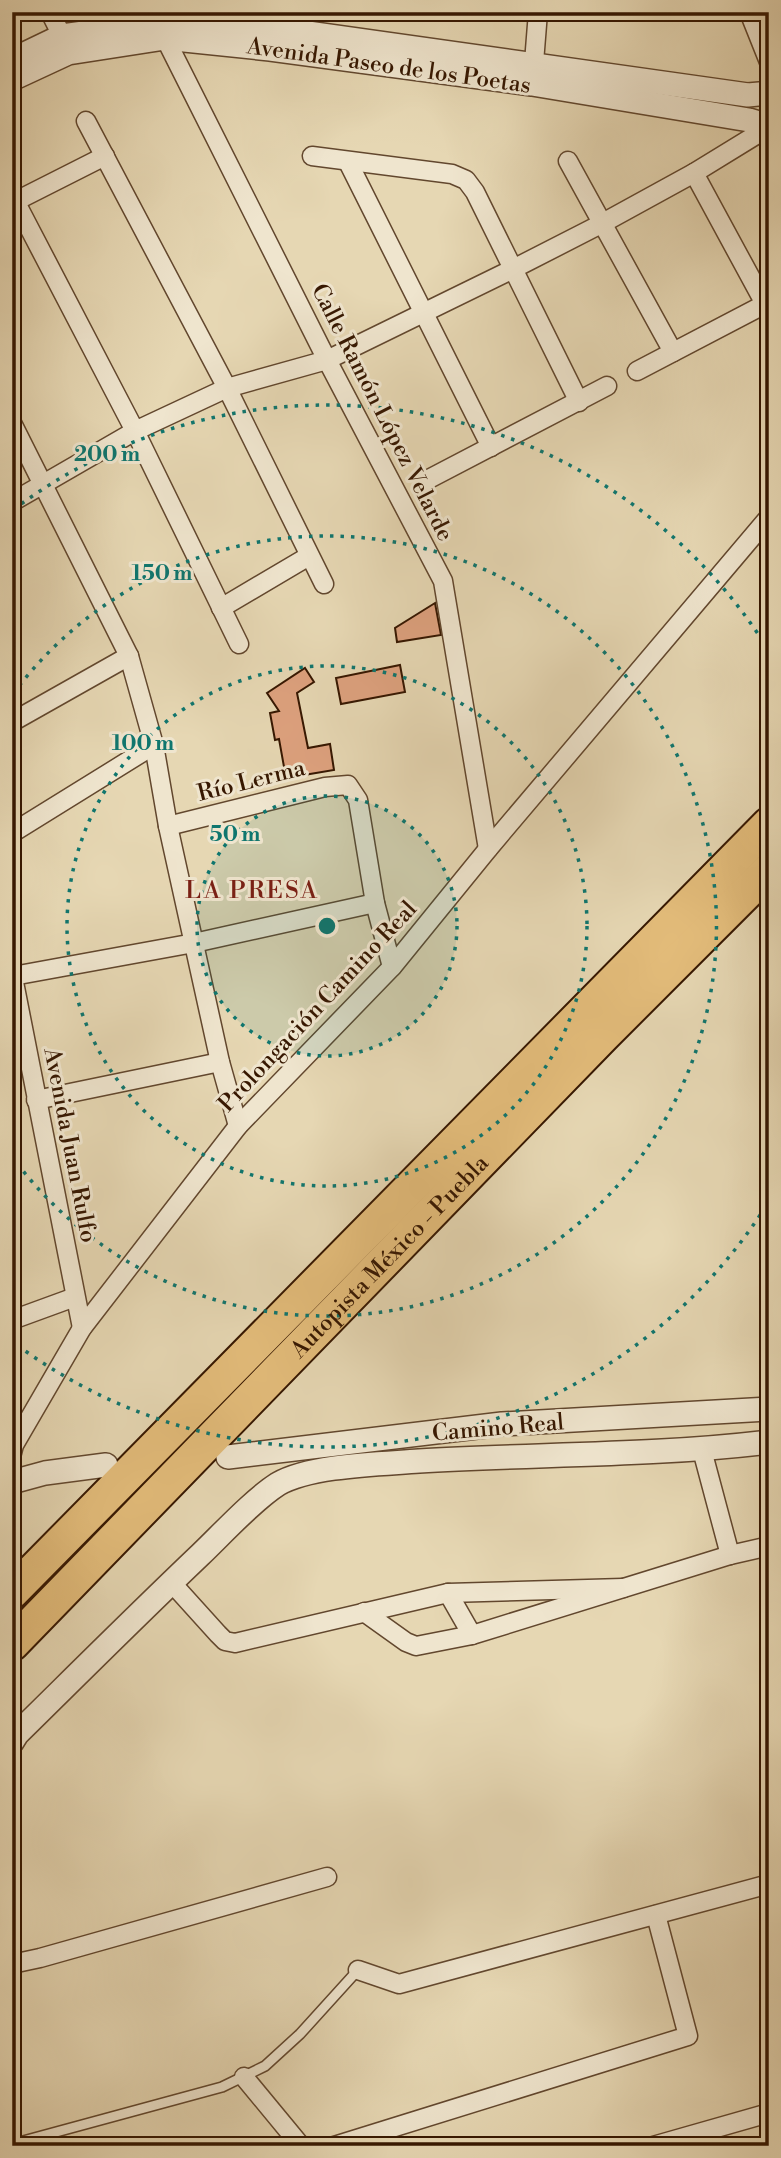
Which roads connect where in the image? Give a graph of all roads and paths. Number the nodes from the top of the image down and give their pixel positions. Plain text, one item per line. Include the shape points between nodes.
1 (50, 12) edge
2 (538, 12) edge
3 (749, 12) edge
4 (161, 31) junction
5 (62, 36) junction
6 (12, 60) edge
7 (769, 62) edge
8 (533, 75) junction
9 (12, 79) edge
10 (762, 94) edge
11 (86, 121) dead end
12 (762, 124) edge
13 (104, 156) junction
14 (312, 156) dead end
15 (568, 161) dead end
16 (348, 162) junction
17 (694, 173) junction
18 (14, 198) edge
19 (601, 224) junction
20 (513, 269) junction
21 (767, 303) edge
22 (424, 312) junction
23 (673, 352) junction
24 (327, 360) junction
25 (637, 372) dead end
26 (607, 386) dead end
27 (227, 388) junction
28 (579, 402) junction
29 (12, 423) edge
30 (135, 431) junction
31 (491, 447) junction
32 (425, 481) dead end
33 (44, 485) junction
34 (12, 502) edge
35 (769, 517) edge
36 (309, 556) junction
37 (324, 584) dead end
38 (221, 608) junction
39 (239, 644) dead end
40 (129, 656) junction
41 (12, 722) edge
42 (153, 745) junction
43 (769, 824) edge
44 (168, 827) junction
45 (12, 832) edge
46 (488, 849) junction
47 (769, 870) edge
48 (375, 903) junction
49 (194, 943) junction
50 (392, 967) junction
51 (13, 974) edge
52 (20, 1054) edge
53 (220, 1062) junction
54 (36, 1100) junction
55 (238, 1126) junction
56 (75, 1297) junction
57 (12, 1320) edge
58 (82, 1328) junction
59 (769, 1409) edge
60 (769, 1442) edge
61 (702, 1450) junction
62 (12, 1453) edge
63 (228, 1457) dead end
64 (106, 1465) dead end
65 (46, 1473) junction
66 (12, 1482) edge
67 (12, 1495) edge
68 (769, 1546) edge
69 (730, 1555) junction
70 (171, 1582) junction
71 (623, 1588) junction
72 (12, 1592) edge
73 (448, 1593) junction
74 (364, 1612) junction
75 (472, 1635) junction
76 (12, 1644) edge
77 (12, 1742) edge
78 (327, 1877) dead end
79 (769, 1884) edge
80 (656, 1915) junction
81 (12, 1964) edge
82 (358, 1970) joint
83 (244, 2077) junction
84 (769, 2113) edge
85 (12, 2144) edge
86 (301, 2146) edge
87 (334, 2146) edge
88 (653, 2146) edge

1 - 5 street
2 - 8 street
3 - 7 street
4 - 5 street, Avenida Paseo de los Poetas
4 - 8 street, Avenida Paseo de los Poetas via 270,48
4 - 9 street, Avenida Paseo de los Poetas via 68,53
4 - 24 street, Calle Ramón López Velarde
5 - 6 street, Avenida Paseo de los Poetas
8 - 10 street, Avenida Paseo de los Poetas
8 - 12 street, Avenida Paseo de los Poetas
10 - 12 street
11 - 13 street
12 - 17 street
13 - 18 street
13 - 27 street
14 - 16 street
15 - 19 street
16 - 20 street via 452,174 466,180
16 - 22 street
17 - 19 street
17 - 21 street
18 - 30 street
19 - 20 street
19 - 23 street
20 - 22 street
20 - 28 street
21 - 23 street
22 - 24 street
22 - 31 street
23 - 25 street
24 - 27 street
24 - 46 street, Calle Ramón López Velarde via 443,581
26 - 28 street
27 - 30 street
27 - 36 street
28 - 31 street
29 - 33 street
30 - 33 street
30 - 38 street
31 - 32 street
33 - 34 street
33 - 40 street
35 - 46 street, Prolongación Camino Real
36 - 37 street
36 - 38 street
38 - 39 street
40 - 41 street
40 - 42 street
42 - 44 street
42 - 45 street
43 - 72 highway, Autopista México - Puebla
44 - 48 street, Río Lerma via 348,785 358,800
44 - 49 street
46 - 50 street, Prolongación Camino Real
47 - 76 highway, Autopista México - Puebla
48 - 49 street
48 - 50 street
49 - 51 street
49 - 53 street
50 - 55 street, Prolongación Camino Real
51 - 52 street, Avenida Juan Rulfo
52 - 54 street, Avenida Juan Rulfo
53 - 54 street
53 - 55 street
54 - 56 street, Avenida Juan Rulfo
55 - 58 street, Prolongación Camino Real
56 - 57 street
56 - 58 street, Avenida Juan Rulfo
58 - 62 street, Prolongación Camino Real
59 - 63 street, Camino Real via 502,1424
60 - 61 street
61 - 69 street
61 - 70 street via 484,1457 315,1472 279,1484
64 - 65 street
65 - 66 street
65 - 67 street
68 - 69 street
69 - 71 street
70 - 74 street via 218,1634 235,1643
70 - 77 street
71 - 73 street
71 - 75 street
73 - 74 street
73 - 75 street
74 - 75 street via 416,1646
78 - 81 street
79 - 80 street
80 - 82 street via 399,1984
80 - 87 street via 688,2036
82 - 83 lane via 300,2034 265,2066
83 - 85 lane via 222,2087
83 - 86 street
84 - 88 street

